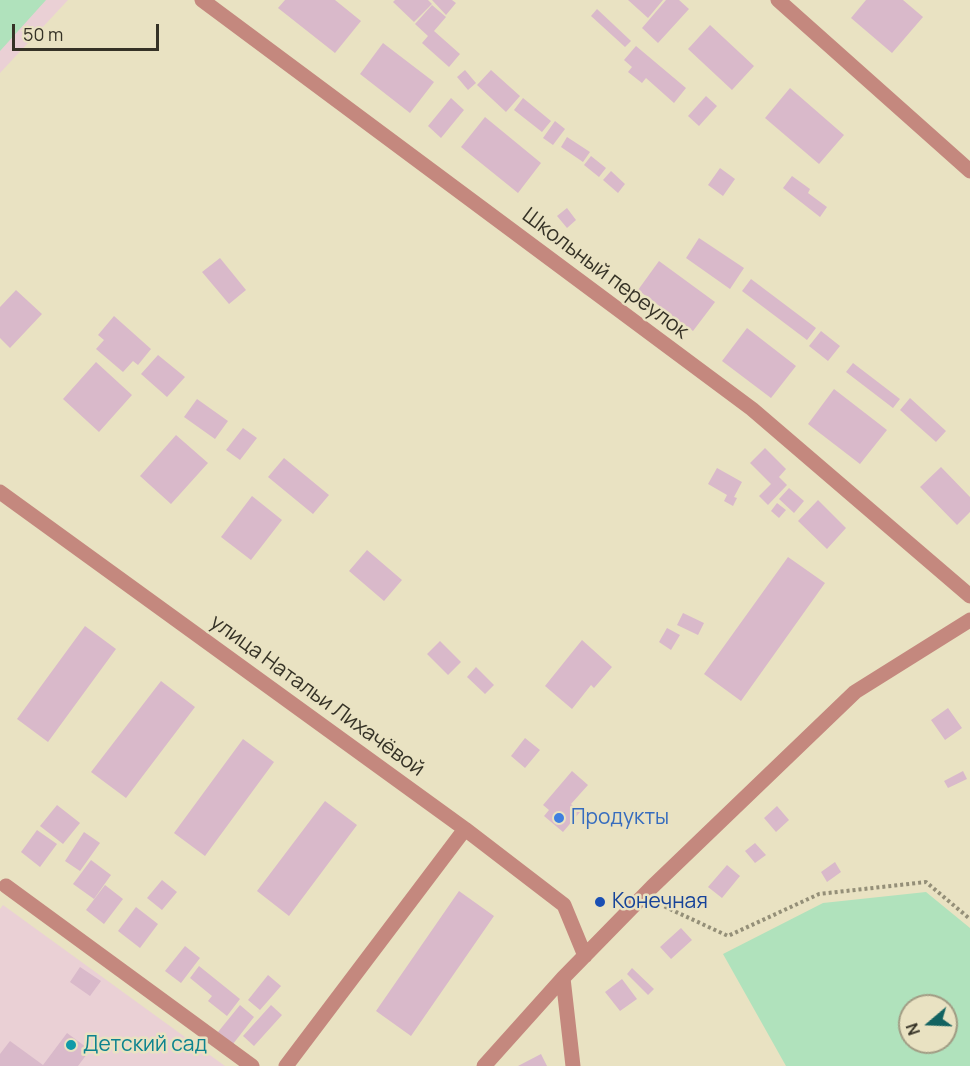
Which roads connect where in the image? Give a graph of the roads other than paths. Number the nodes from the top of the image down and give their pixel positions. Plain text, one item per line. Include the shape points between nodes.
1 (202, 0) edge
2 (778, 0) edge
3 (970, 171) edge
4 (0, 492) edge
5 (970, 596) edge
6 (970, 620) edge
7 (465, 829) junction
8 (6, 886) dead end
9 (585, 956) junction
10 (563, 978) junction
11 (252, 1066) edge
12 (286, 1066) edge
13 (484, 1066) edge
14 (573, 1066) edge

1 - 5 street, Школьный переулок via 752,409
2 - 3 street
4 - 7 street, улица Натальи Лихачёвой
6 - 9 street via 855,692
7 - 9 street, улица Натальи Лихачёвой via 564,905
7 - 12 street
8 - 11 street
9 - 10 street
10 - 13 street
10 - 14 street

